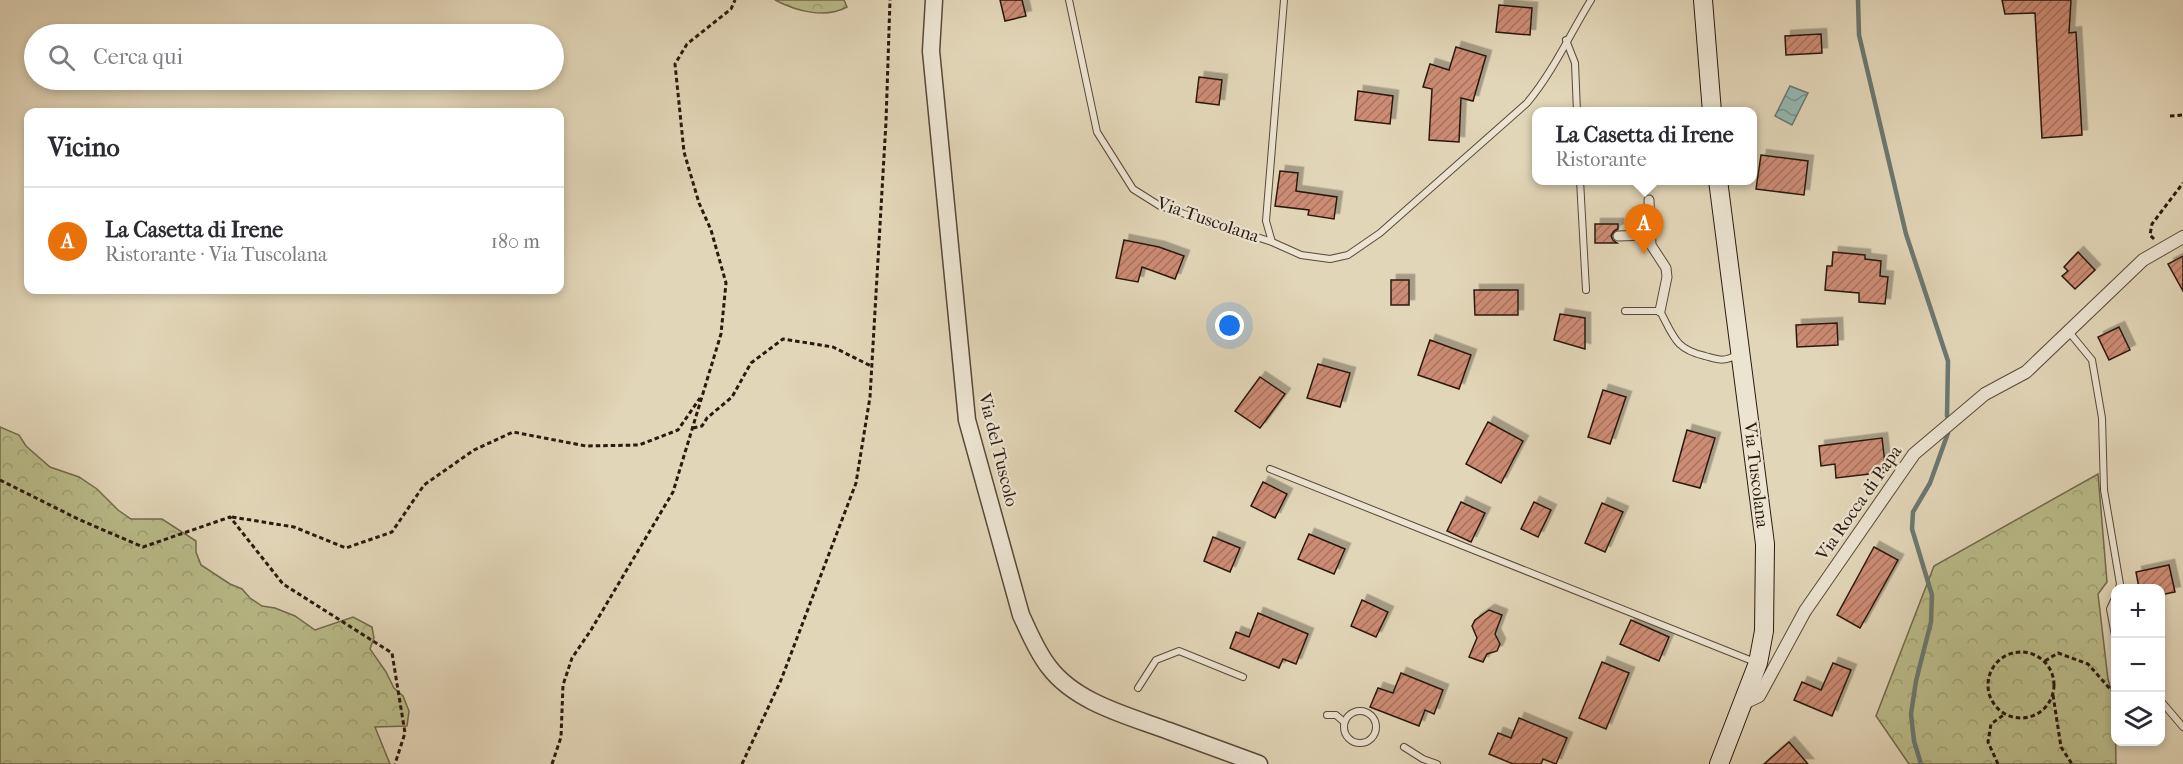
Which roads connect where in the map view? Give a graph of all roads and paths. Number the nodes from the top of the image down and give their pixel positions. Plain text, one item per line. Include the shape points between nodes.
1 (735, 0) edge
2 (890, 0) edge
3 (934, 0) edge
4 (1068, 0) edge
5 (1284, 0) edge
6 (1591, 0) edge
7 (1702, 0) edge
8 (1566, 40) junction
9 (1577, 107) edge
10 (1712, 107) edge
11 (2183, 115) edge
12 (2170, 116) dead end
13 (2183, 183) edge
14 (1580, 185) edge
15 (1720, 185) edge
16 (1648, 201) dead end
17 (1618, 236) dead end
18 (1650, 236) junction
19 (2183, 237) edge
20 (2155, 240) dead end
21 (1272, 242) junction
22 (1586, 290) dead end
23 (1625, 311) dead end
24 (1660, 311) junction
25 (2069, 332) junction
26 (1741, 354) junction
27 (872, 366) junction
28 (702, 395) junction
29 (692, 428) junction
30 (1270, 470) dead end
31 (0, 480) edge
32 (230, 517) junction
33 (2120, 584) edge
34 (2044, 661) junction
35 (1758, 663) junction
36 (1243, 677) dead end
37 (1138, 688) dead end
38 (2111, 689) edge
39 (2053, 694) junction
40 (1742, 704) junction
41 (2165, 706) edge
42 (2005, 714) junction
43 (1327, 715) dead end
44 (1344, 722) junction
45 (2183, 727) edge
46 (1404, 747) dead end
47 (395, 764) edge
48 (552, 764) edge
49 (742, 764) edge
50 (1259, 764) edge
51 (1437, 764) edge
52 (1719, 764) edge
53 (1998, 764) edge
54 (2072, 764) edge

1 - 28 path via 731,9 687,44 675,64 684,153 726,284 721,334
2 - 27 path
3 - 50 street, Via del Tuscolo via 932,51 967,420 1021,615 1049,668 1086,697 1126,716
4 - 21 lane, Via Tuscolana via 1097,132 1132,189 1160,206
5 - 21 lane, Via Tuscolana via 1266,221
6 - 8 lane, Via Tuscolana
7 - 10 main road
8 - 9 lane via 1575,63
8 - 21 lane, Via Tuscolana via 1542,85 1527,103 1367,242 1348,255 1330,259 1301,255
11 - 12 path
13 - 20 path via 2152,224 2150,235
14 - 22 lane
15 - 26 main road, Via Tuscolana
16 - 18 street
17 - 18 street
18 - 24 street via 1651,245 1666,268
19 - 25 street, Via Rocca di Papa via 2143,260
23 - 24 lane
24 - 26 lane via 1675,340 1688,352 1725,361
25 - 33 lane via 2092,360 2102,418 2104,490
25 - 40 street, Via Rocca di Papa via 2026,372 1985,394 1914,454 1805,611 1759,696
26 - 35 main road, Via Tuscolana via 1765,544 1764,631
27 - 29 path via 833,347 783,339 751,363 732,397 702,426
27 - 49 path via 856,483 781,680
28 - 29 path
28 - 32 path via 678,430 639,445 586,446 513,432 474,450 424,485 392,532 346,548 294,527
29 - 48 path via 673,492 572,658 563,685 561,737
30 - 35 lane
31 - 32 path via 143,547
32 - 47 path via 283,584 392,653 405,733
34 - 38 path via 2058,652 2088,664
34 - 39 path via 2053,676
34 - 42 path via 2024,652 2012,653 1994,665 1989,675 1990,698
35 - 40 main road, Via Tuscolana
36 - 37 lane via 1179,651 1156,660
39 - 42 path via 2034,716 2014,718
39 - 54 path via 2061,747
40 - 52 main road, Via Tuscolana
41 - 45 lane
42 - 53 path via 1991,724 1988,742
43 - 44 lane via 1336,715
44 - 44 lane via 1344,733 1351,741 1367,742 1375,733 1373,718 1365,712 1350,714
46 - 51 lane

